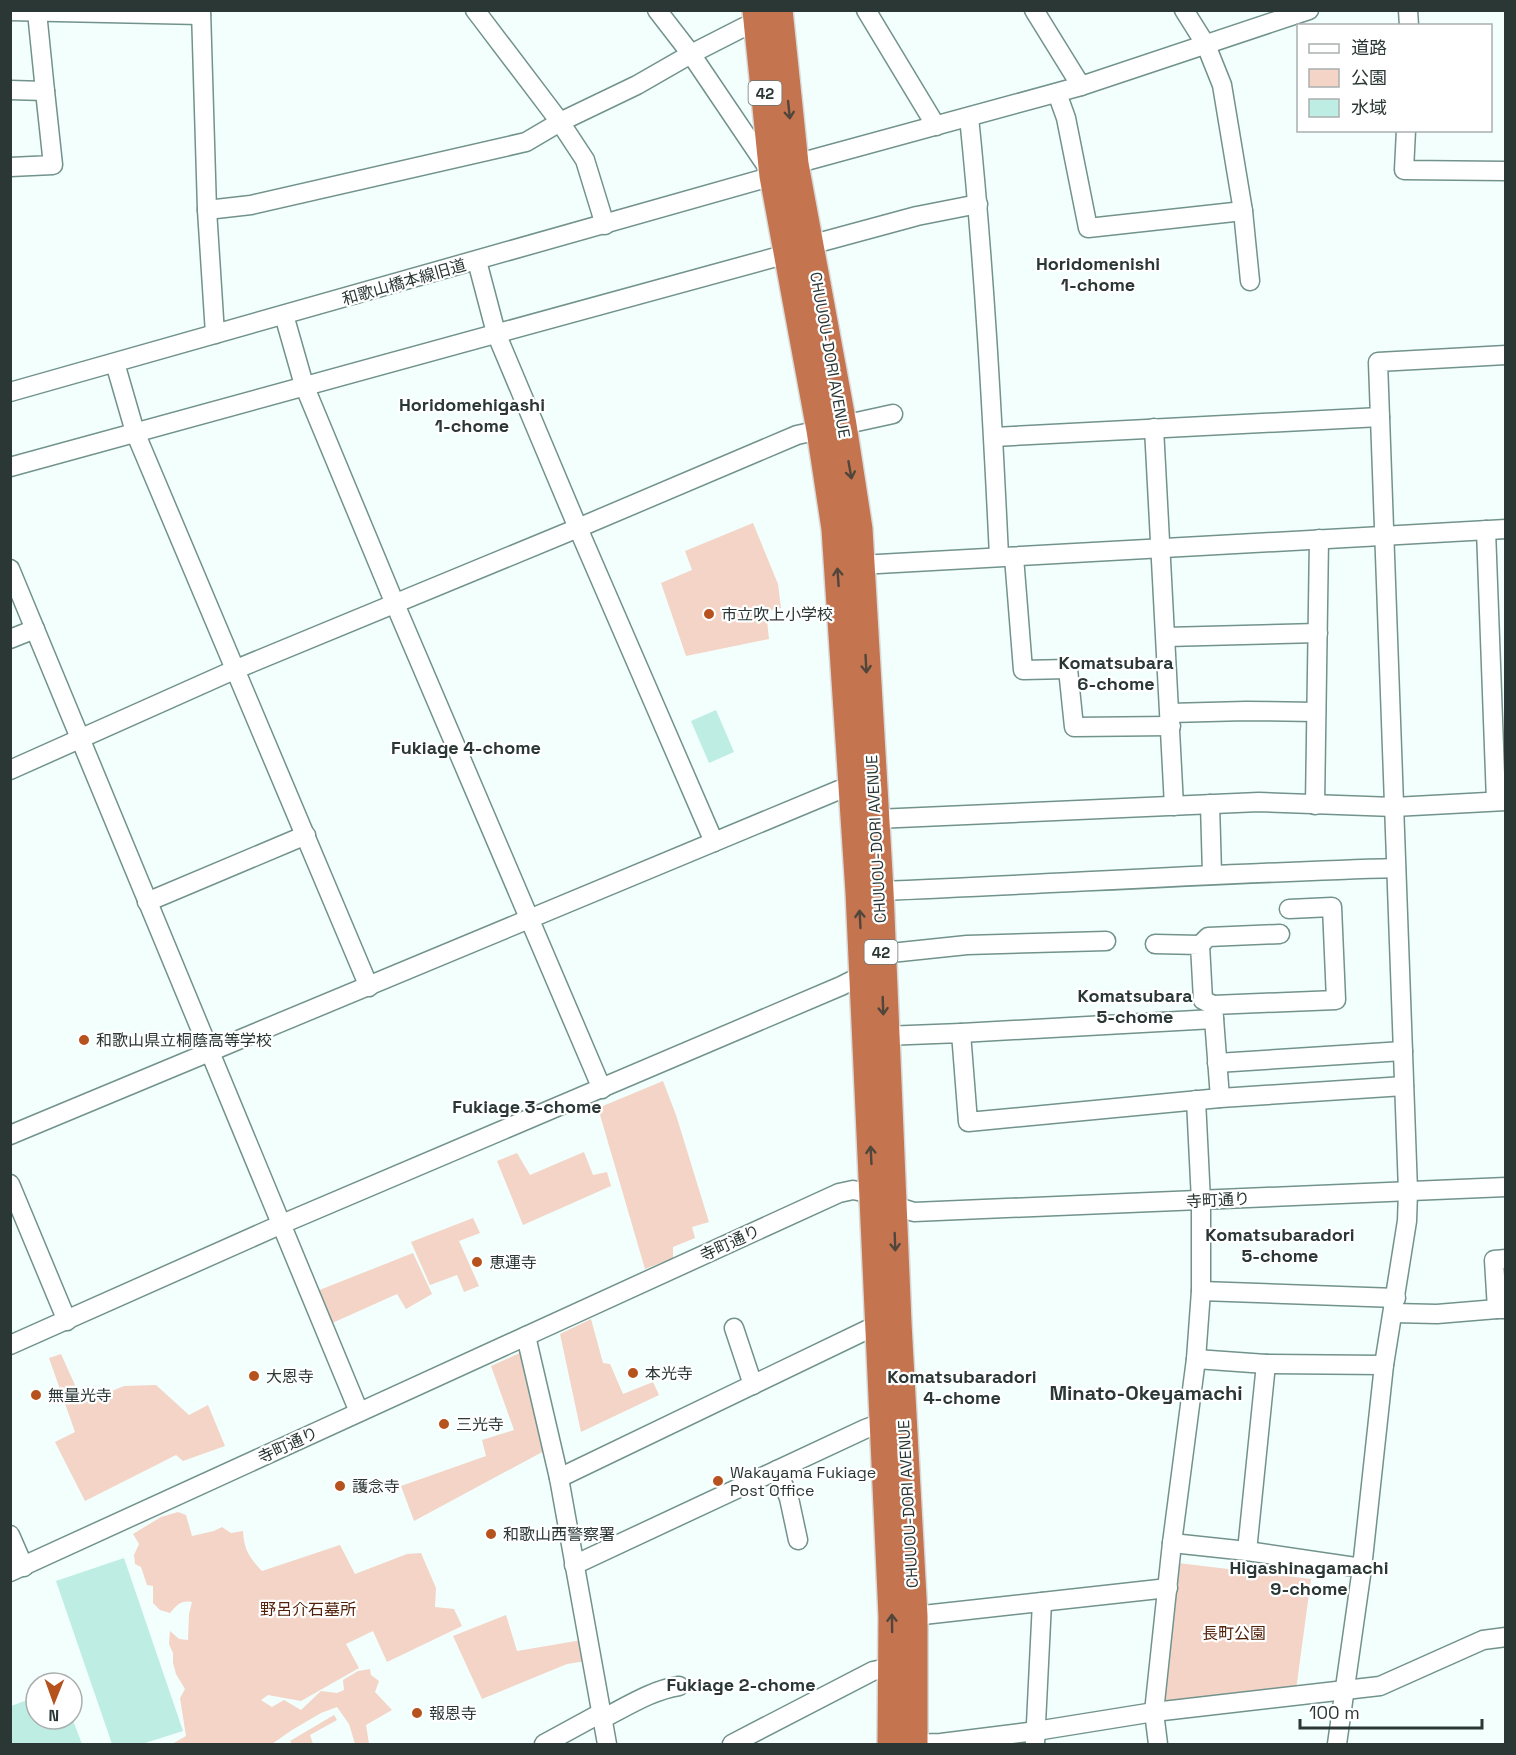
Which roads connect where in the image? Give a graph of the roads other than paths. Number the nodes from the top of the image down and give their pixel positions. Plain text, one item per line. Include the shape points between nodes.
1 (476, 10) edge
2 (657, 10) edge
3 (779, 10) edge
4 (866, 10) edge
5 (1034, 10) edge
6 (1184, 10) edge
7 (1309, 10) edge
8 (10, 11) edge
9 (37, 12) junction
10 (201, 13) edge
11 (757, 20) edge
12 (1206, 45) junction
13 (691, 54) junction
14 (1082, 86) junction
15 (10, 90) edge
16 (45, 91) junction
17 (1058, 93) junction
18 (969, 117) junction
19 (560, 122) junction
20 (936, 126) junction
21 (1406, 132) edge
22 (10, 166) edge
23 (784, 170) junction
24 (1506, 171) edge
25 (978, 204) junction
26 (207, 210) junction
27 (1244, 211) junction
28 (605, 225) junction
29 (799, 250) junction
30 (477, 261) junction
31 (1250, 281) dead end
32 (284, 315) junction
33 (496, 333) junction
34 (215, 334) junction
35 (1506, 355) edge
36 (116, 363) junction
37 (304, 385) junction
38 (10, 392) edge
39 (892, 414) dead end
40 (1380, 417) junction
41 (831, 427) junction
42 (1154, 428) junction
43 (135, 432) junction
44 (994, 437) junction
45 (10, 467) edge
46 (578, 528) junction
47 (1506, 529) edge
48 (1486, 530) junction
49 (1384, 537) junction
50 (1319, 539) junction
51 (1162, 547) junction
52 (1007, 557) junction
53 (860, 565) junction
54 (12, 574) edge
55 (395, 604) junction
56 (35, 629) junction
57 (1318, 633) junction
58 (1166, 637) junction
59 (10, 639) edge
60 (234, 670) junction
61 (1316, 712) junction
62 (1170, 719) junction
63 (81, 739) junction
64 (10, 770) edge
65 (851, 790) junction
66 (1501, 801) edge
67 (1210, 804) junction
68 (1315, 805) junction
69 (1174, 806) junction
70 (1394, 807) junction
71 (876, 819) junction
72 (306, 835) junction
73 (714, 842) junction
74 (1396, 868) junction
75 (1212, 874) junction
76 (880, 891) junction
77 (147, 902) junction
78 (1289, 909) dead end
79 (530, 919) junction
80 (1280, 934) dead end
81 (1106, 941) dead end
82 (1155, 944) dead end
83 (1200, 945) junction
84 (881, 954) junction
85 (863, 975) junction
86 (369, 987) junction
87 (1214, 1012) junction
88 (961, 1033) junction
89 (884, 1036) junction
90 (1403, 1051) junction
91 (210, 1052) junction
92 (1217, 1063) junction
93 (1404, 1086) junction
94 (602, 1089) junction
95 (1220, 1098) junction
96 (1196, 1100) junction
97 (10, 1135) edge
98 (10, 1184) edge
99 (1506, 1187) edge
100 (1408, 1191) junction
101 (1201, 1201) junction
102 (883, 1203) junction
103 (16, 1212) edge
104 (282, 1224) junction
105 (1506, 1259) edge
106 (1201, 1291) junction
107 (1395, 1306) junction
108 (1501, 1309) edge
109 (67, 1321) junction
110 (889, 1323) junction
111 (734, 1328) dead end
112 (526, 1336) junction
113 (10, 1345) edge
114 (1196, 1359) junction
115 (1266, 1364) junction
116 (1384, 1365) junction
117 (753, 1385) junction
118 (360, 1412) junction
119 (894, 1426) junction
120 (777, 1470) junction
121 (559, 1478) junction
122 (10, 1536) edge
123 (798, 1540) dead end
124 (1172, 1543) junction
125 (1247, 1551) junction
126 (574, 1565) junction
127 (1362, 1568) junction
128 (17, 1569) edge
129 (1168, 1587) junction
130 (1042, 1602) junction
131 (914, 1616) junction
132 (1506, 1637) edge
133 (892, 1667) junction
134 (679, 1686) dead end
135 (1344, 1689) junction
136 (1154, 1712) junction
137 (602, 1716) junction
138 (1035, 1738) edge
139 (544, 1744) edge
140 (607, 1744) edge
141 (732, 1744) edge
142 (891, 1744) edge
143 (914, 1744) edge
144 (1158, 1744) edge
145 (1337, 1744) edge

1 - 19 street
2 - 13 street
3 -> 23 highway, CHUUOU-DORI AVENUE / 42
4 - 20 street
5 - 14 street
6 - 12 street
7 - 12 street, 和歌山橋本線旧道
8 - 9 street
9 - 10 street
9 - 16 street
10 - 26 street
11 - 13 street
11 - 23 highway, CHUUOU-DORI AVENUE / 42
12 - 14 street, 和歌山橋本線旧道
12 - 27 street via 1222,85
13 - 19 street
13 - 23 street
14 - 17 street, 和歌山橋本線旧道
15 - 16 street
16 - 22 street via 53,165
17 - 18 street, 和歌山橋本線旧道
17 - 27 street via 1088,228
18 - 20 street, 和歌山橋本線旧道
18 - 25 street
19 - 26 street via 526,142 251,204
19 - 28 street via 585,160
20 - 23 street, 和歌山橋本線旧道
21 - 24 street via 1404,170
23 - 28 street, 和歌山橋本線旧道
23 - 29 highway, CHUUOU-DORI AVENUE / 42
25 - 29 street via 917,216
25 - 44 street
26 - 34 street
27 - 31 street
28 - 30 street, 和歌山橋本線旧道
29 - 33 street
29 - 41 highway, CHUUOU-DORI AVENUE / 42
30 - 32 street, 和歌山橋本線旧道
30 - 33 street
32 - 34 street, 和歌山橋本線旧道
32 - 37 street
33 - 37 street
33 - 46 street
34 - 36 street, 和歌山橋本線旧道
35 - 40 street via 1378,362
36 - 38 street, 和歌山橋本線旧道
36 - 43 street
37 - 43 street
37 - 55 street
39 - 41 street
40 - 42 street
40 - 49 street
41 - 46 street via 797,435
41 -> 53 highway, CHUUOU-DORI AVENUE / 42 via 854,490
65 -> 41 highway, CHUUOU-DORI AVENUE / 42
42 - 44 street
42 - 51 street
43 - 45 street
43 - 60 street
44 - 52 street
46 - 55 street
46 - 73 street
47 - 48 street
48 - 49 street
48 - 66 street
49 - 50 street
49 - 70 street
50 - 51 street
50 - 57 street
51 - 52 street
51 - 58 street
52 - 53 street
52 - 62 street via 1023,670 1068,669 1074,727
53 -> 71 highway, CHUUOU-DORI AVENUE / 42
54 - 56 street
55 - 60 street
55 - 79 street
56 - 59 street
56 - 63 street
57 - 58 street
57 - 61 street
58 - 62 street
60 - 63 street
60 - 72 street
61 - 62 street via 1246,711
61 - 68 street
62 - 69 street
63 - 64 street
63 - 77 street
65 - 71 street
65 - 73 street via 829,794
85 -> 65 highway, CHUUOU-DORI AVENUE / 42
66 - 70 street
67 - 68 street
67 - 69 street
67 - 75 street
68 - 70 street
69 - 71 street
70 - 74 street
71 - 76 highway, CHUUOU-DORI AVENUE / 42
72 - 77 street
72 - 86 street
73 - 79 street
74 - 75 street
74 - 90 street
75 - 76 street
76 - 84 highway, CHUUOU-DORI AVENUE / 42
77 - 91 street
78 - 87 street via 1332,907 1336,1000
79 - 86 street
79 - 94 street
80 - 83 street via 1208,937
81 - 84 street via 966,945
82 - 83 street
83 - 87 street via 1203,1000
84 - 85 street
84 -> 89 highway, CHUUOU-DORI AVENUE / 42
85 - 94 street
102 -> 85 highway, CHUUOU-DORI AVENUE / 42
86 - 91 street
87 - 88 street
87 - 92 street
88 - 89 street
88 - 96 street via 968,1122
89 - 102 highway, CHUUOU-DORI AVENUE / 42
90 - 92 street
90 - 93 street
91 - 97 street
91 - 104 street
92 - 95 street
93 - 95 street
93 - 100 street
94 - 104 street
95 - 96 street
96 - 101 street
98 - 103 street
99 - 100 street, 寺町通り
100 - 101 street, 寺町通り
100 - 107 street
101 - 102 street, 寺町通り via 914,1212
101 - 106 street
102 - 110 highway, CHUUOU-DORI AVENUE / 42
102 - 112 street, 寺町通り via 862,1192 840,1193
103 - 109 street
104 - 109 street
104 - 118 street
105 - 108 street via 1494,1260
106 - 107 street
106 - 114 street
107 - 108 street via 1437,1314
107 - 116 street
109 - 113 street
110 - 117 street
110 - 119 highway, CHUUOU-DORI AVENUE / 42
111 - 117 street
112 - 118 street, 寺町通り
112 - 121 street
114 - 115 street
114 - 124 street
115 - 116 street
115 - 125 street
116 - 127 street
117 - 121 street
118 - 128 street, 寺町通り
119 - 120 street via 865,1429
119 - 131 highway, CHUUOU-DORI AVENUE / 42
133 -> 119 highway, CHUUOU-DORI AVENUE / 42
120 - 123 street via 789,1498
120 - 126 street
121 - 126 street
122 - 128 street
124 - 125 street
124 - 129 street
125 - 127 street
126 - 137 street
127 - 135 street
129 - 130 street
129 - 136 street
130 - 131 street
130 - 138 street
131 - 143 highway, CHUUOU-DORI AVENUE / 42
132 - 135 street via 1483,1640 1380,1686
133 - 141 street via 873,1671
133 - 142 highway, CHUUOU-DORI AVENUE / 42
134 - 137 street
135 - 136 street
135 - 145 street
136 - 138 street
136 - 144 street
137 - 139 street
137 - 140 street
138 - 143 street
142 - 143 street

